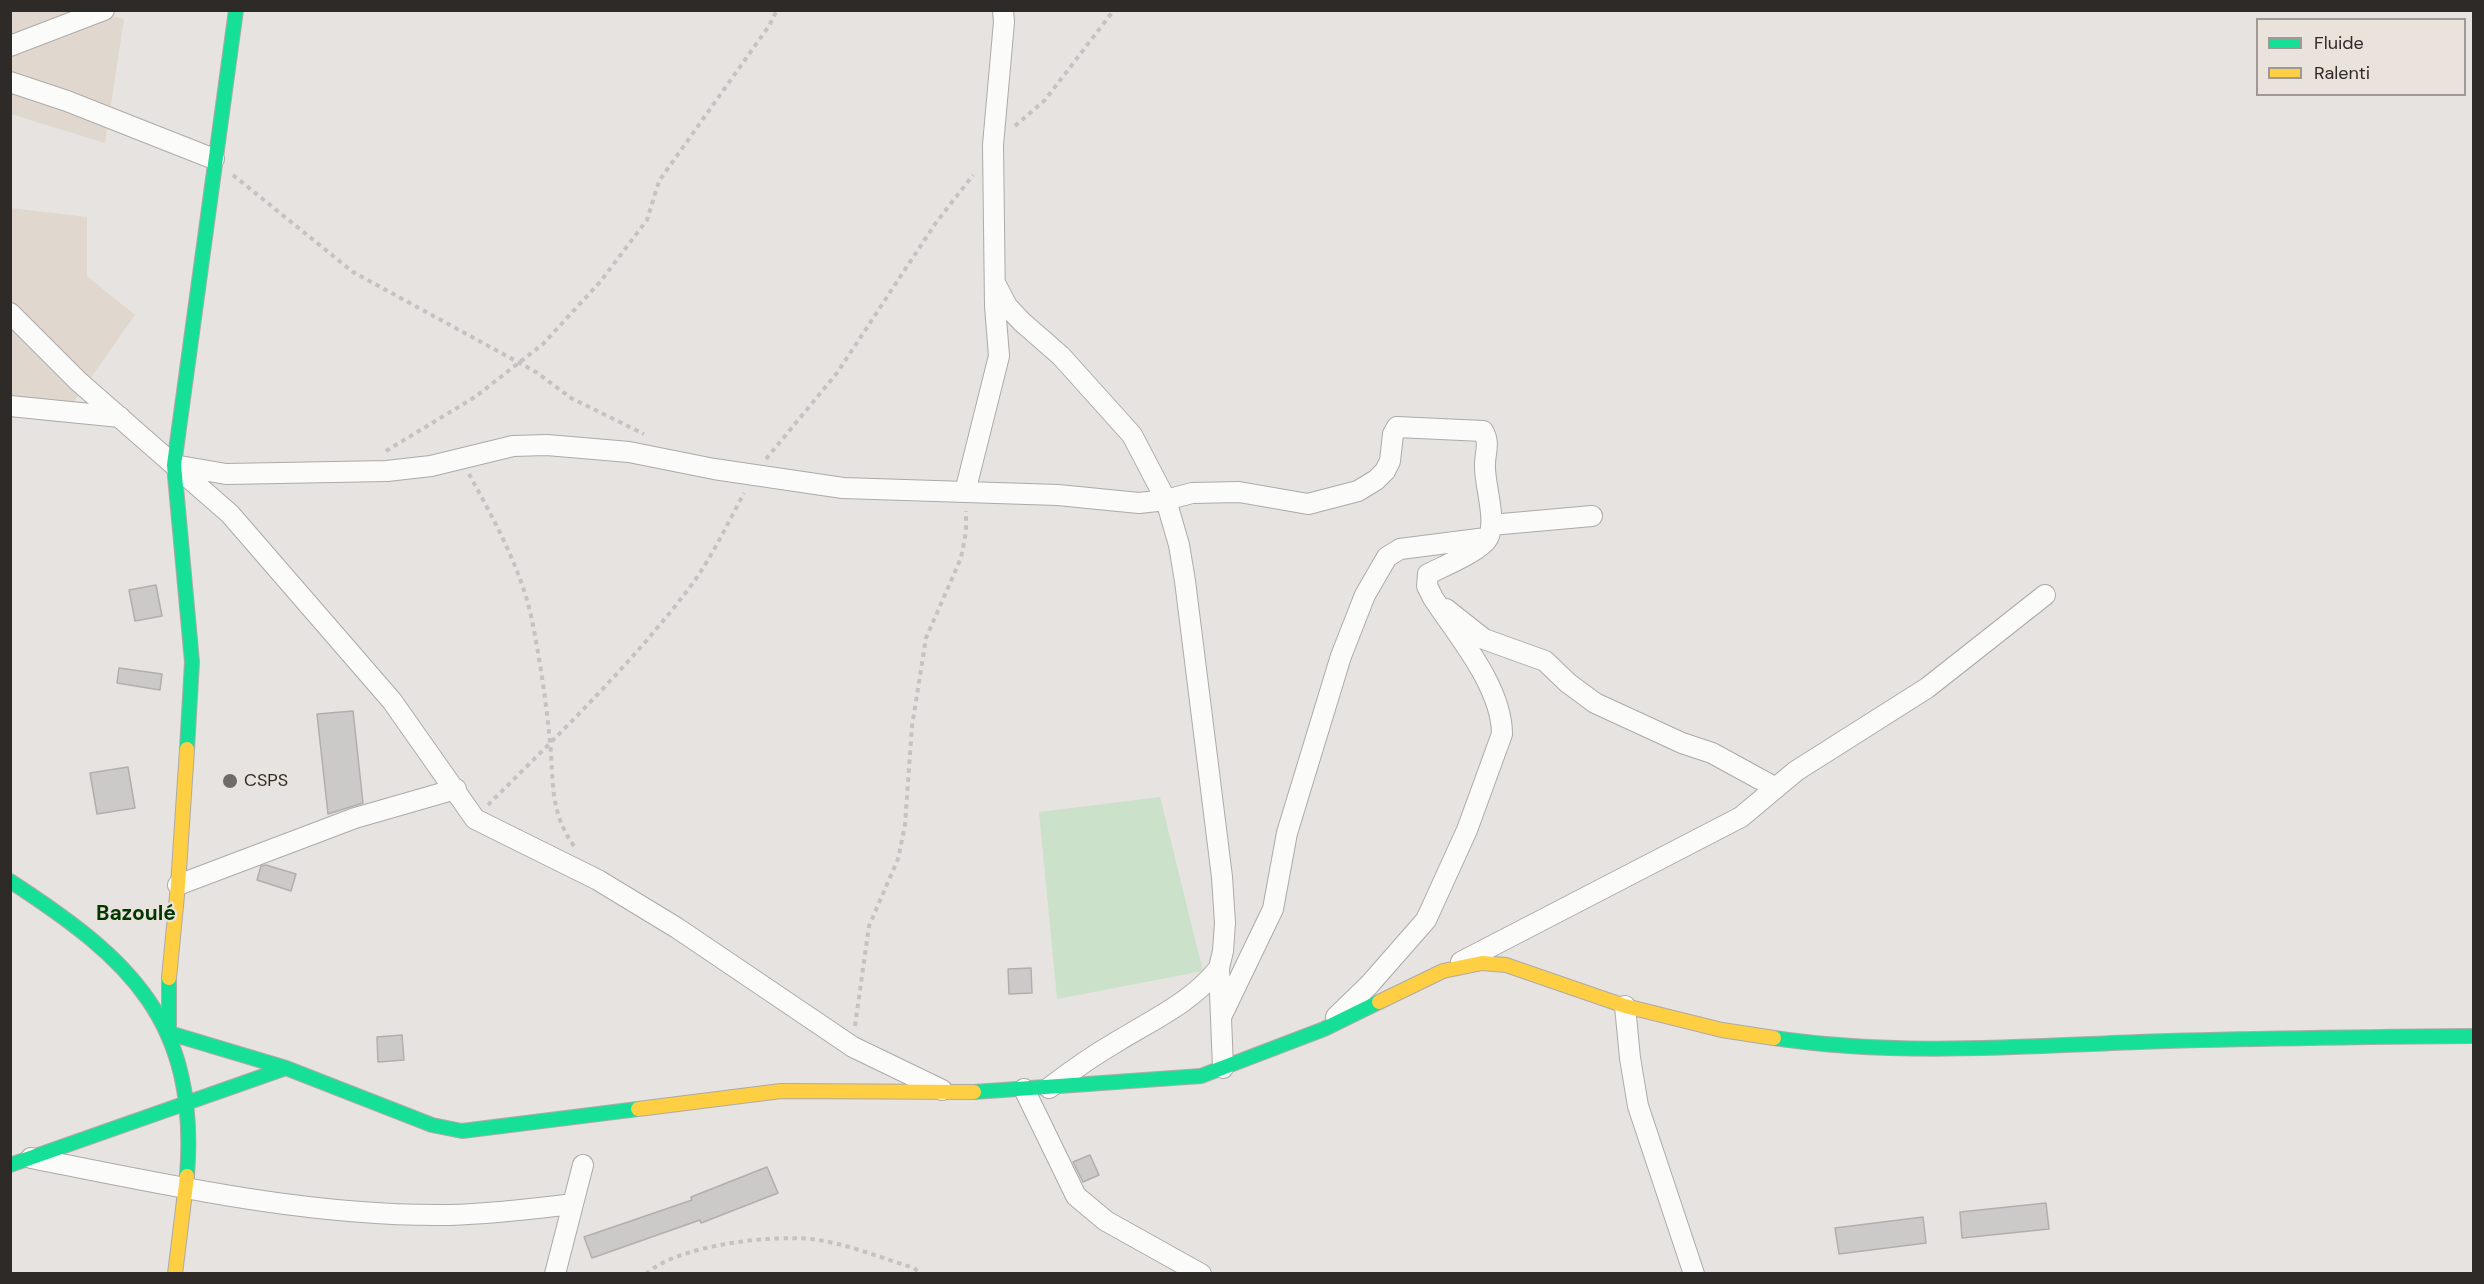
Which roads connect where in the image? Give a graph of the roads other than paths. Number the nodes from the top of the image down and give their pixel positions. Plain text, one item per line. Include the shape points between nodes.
1 (104, 10) edge
2 (236, 10) edge
3 (1003, 10) edge
4 (10, 46) edge
5 (10, 82) edge
6 (214, 159) junction
7 (995, 283) junction
8 (10, 314) edge
9 (10, 406) edge
10 (120, 417) junction
11 (174, 465) junction
12 (965, 492) junction
13 (1166, 500) junction
14 (1592, 516) dead end
15 (1489, 531) junction
16 (2045, 595) dead end
17 (1432, 598) junction
18 (1776, 788) junction
19 (456, 789) junction
20 (10, 881) edge
21 (178, 885) junction
22 (1218, 968) junction
23 (1443, 971) junction
24 (1625, 1006) junction
25 (1221, 1017) junction
26 (1324, 1029) junction
27 (169, 1033) junction
28 (2474, 1036) edge
29 (286, 1068) junction
30 (1223, 1068) junction
31 (1024, 1089) junction
32 (1049, 1089) junction
33 (947, 1093) junction
34 (185, 1104) junction
35 (10, 1153) edge
36 (32, 1158) junction
37 (10, 1165) edge
38 (583, 1165) dead end
39 (188, 1187) junction
40 (573, 1204) junction
41 (175, 1274) edge
42 (555, 1274) edge
43 (1201, 1274) edge
44 (1694, 1274) edge

1 - 4 street
2 - 6 street
3 - 7 street via 993,145
5 - 6 street
6 - 11 street
7 - 12 street via 999,356
7 - 13 street via 1014,314 1061,356 1132,435
8 - 10 street
9 - 10 street
10 - 11 street
11 - 12 street via 226,474 417,468 513,446 547,446 629,452 843,488
11 - 19 street via 230,514 285,576 392,701
11 - 21 street via 192,662
12 - 13 street via 1139,502
13 - 15 street via 1212,491 1308,504 1327,501 1358,491 1385,471 1397,428 1483,431 1488,444 1485,467
13 - 22 street via 1179,545 1188,601 1222,877 1225,923
14 - 15 street
15 - 17 street via 1479,547 1428,574
15 - 25 street via 1400,549 1387,557 1365,595 1341,656 1287,833 1273,909
16 - 18 street via 1927,688 1796,771
17 - 18 street via 1484,639 1545,662 1595,703 1718,756
17 - 26 street via 1484,677 1497,703 1502,734 1467,830 1426,920
18 - 23 street via 1741,817
19 - 21 street via 355,818
19 - 33 street via 475,819 615,890 853,1047
20 - 27 street via 71,925 134,979
21 - 27 street via 169,966
22 - 25 street
22 - 32 street via 1206,985 1184,1003 1096,1055
23 - 24 street via 1482,963 1506,965
23 - 26 street
24 - 28 street via 1722,1030 1817,1044 1931,1050 2269,1037
24 - 44 street via 1638,1106
25 - 30 street
26 - 30 street
27 - 29 street
27 - 34 street
29 - 33 street via 432,1125 462,1131 781,1091
29 - 34 street
30 - 32 street via 1192,1078
31 - 32 street
31 - 33 street
31 - 43 street via 1076,1196 1106,1221
34 - 36 street
34 - 39 street
35 - 36 street
36 - 37 street
36 - 39 street
38 - 40 street
39 - 40 street via 274,1202 381,1213 493,1213
39 - 41 street
40 - 42 street

